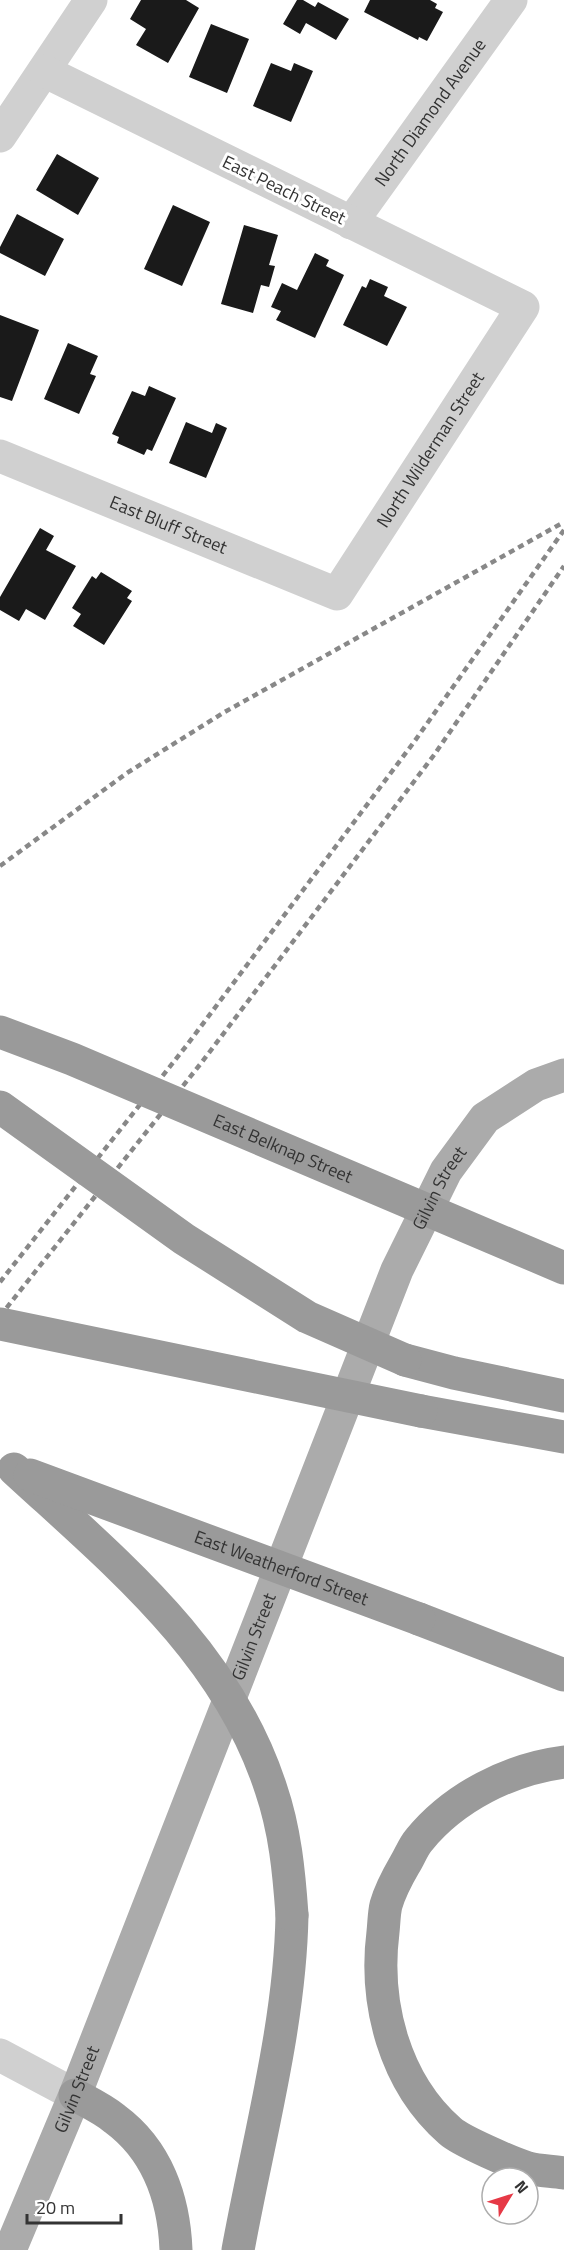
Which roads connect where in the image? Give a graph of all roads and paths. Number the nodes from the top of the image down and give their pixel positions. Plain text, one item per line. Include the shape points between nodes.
1 (91, 0) edge
2 (511, 0) edge
3 (44, 71) junction
4 (0, 136) edge
5 (351, 223) junction
6 (523, 308) joint
7 (0, 456) edge
8 (337, 594) joint
9 (0, 1032) edge
10 (564, 1075) edge
11 (0, 1107) edge
12 (564, 1268) edge
13 (0, 1324) edge
14 (564, 1396) edge
15 (564, 1437) edge
16 (7, 1466) edge
17 (564, 1675) edge
18 (564, 1762) edge
19 (0, 2055) edge
20 (75, 2094) junction
21 (564, 2173) edge
22 (10, 2250) edge
23 (176, 2250) edge
24 (238, 2250) edge

1 - 3 street
2 - 5 street, North Diamond Avenue
3 - 4 street
3 - 5 street, East Peach Street
5 - 6 street, East Peach Street
6 - 8 street, North Wilderman Street
7 - 8 street, East Bluff Street
9 - 12 highway, East Belknap Street, bridge
10 - 20 main road, Gilvin Street via 536,1085 485,1118 446,1171 397,1270
11 - 14 highway, bridge via 184,1239 307,1317 405,1360
13 - 15 highway, bridge
16 - 17 highway, East Weatherford Street, bridge
16 - 24 highway, bridge via 159,1607 193,1645 221,1684 272,1790 288,1861 292,1959
18 - 21 highway via 479,1790 447,1811 418,1841 386,1905 379,1960 389,2032 400,2063 421,2099 451,2132 528,2168
19 - 20 street
20 - 22 main road, Gilvin Street
20 - 23 highway via 115,2118 138,2140 158,2168 175,2222

